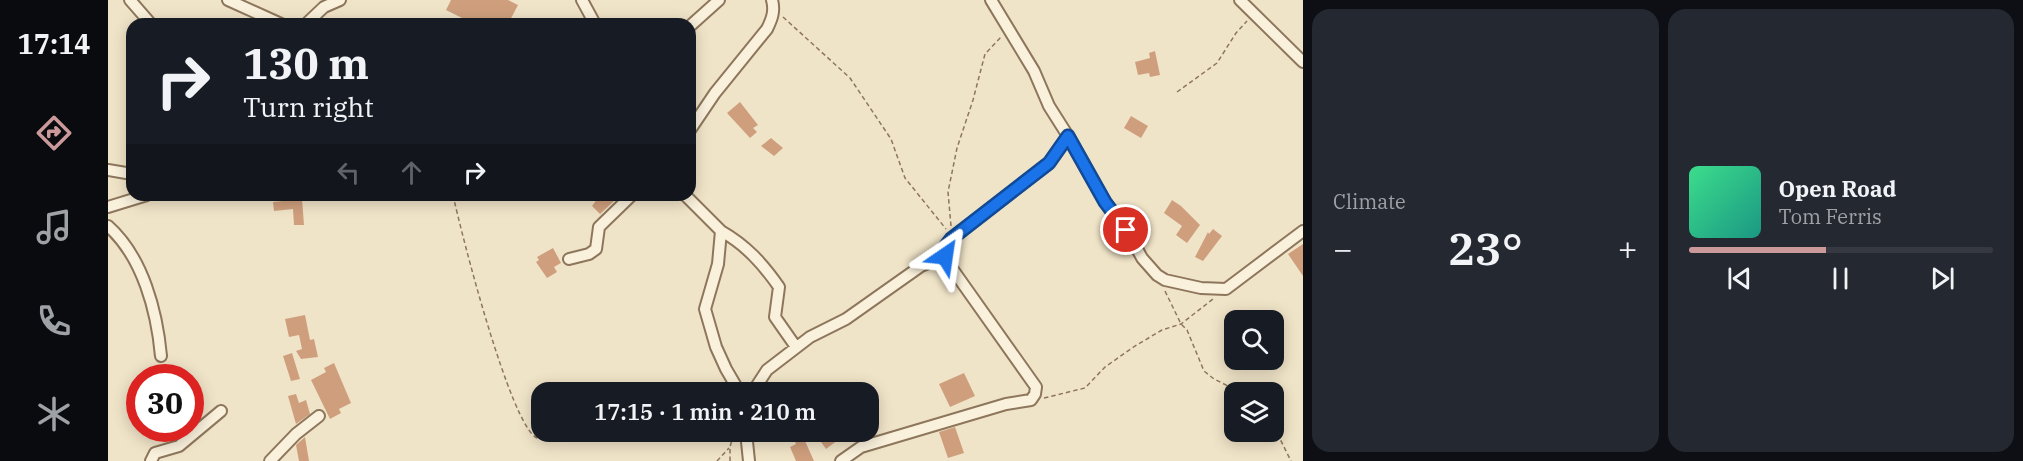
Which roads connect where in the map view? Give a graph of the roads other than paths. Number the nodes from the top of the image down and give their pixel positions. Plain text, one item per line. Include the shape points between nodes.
1 (130, 0) edge
2 (228, 0) edge
3 (340, 0) edge
4 (582, 0) edge
5 (720, 0) edge
6 (991, 0) edge
7 (1240, 0) edge
8 (773, 3) edge
9 (146, 18) edge
10 (268, 18) edge
11 (312, 18) edge
12 (592, 18) edge
13 (696, 21) edge
14 (1303, 62) edge
15 (696, 121) edge
16 (1068, 136) junction
17 (108, 170) edge
18 (126, 173) edge
19 (128, 201) edge
20 (626, 201) edge
21 (691, 201) edge
22 (108, 207) edge
23 (108, 226) edge
24 (721, 231) junction
25 (1303, 231) edge
26 (945, 256) junction
27 (569, 259) dead end
28 (796, 347) junction
29 (161, 356) dead end
30 (734, 382) edge
31 (759, 382) edge
32 (221, 411) dead end
33 (319, 416) dead end
34 (747, 442) edge
35 (151, 461) edge
36 (270, 461) edge
37 (749, 461) edge
38 (841, 461) edge

1 - 9 street
2 - 10 street
3 - 11 street
4 - 12 street
5 - 13 street
6 - 16 street
7 - 14 street
8 - 15 street via 767,29
16 - 25 street via 1105,202 1157,275 1185,285 1226,289
16 - 26 street via 1049,163 951,239 944,248
17 - 18 street
19 - 22 street
20 - 27 street via 599,227 596,249
21 - 24 street
23 - 29 street via 138,268 149,297
24 - 28 street via 741,242 779,287 775,317
24 - 30 street via 718,264 705,309 716,347
26 - 28 street via 921,266
26 - 38 street via 1036,387 1035,394 1031,400 861,447
28 - 31 street via 767,370
32 - 35 street via 179,446 155,453
33 - 36 street
34 - 37 street

